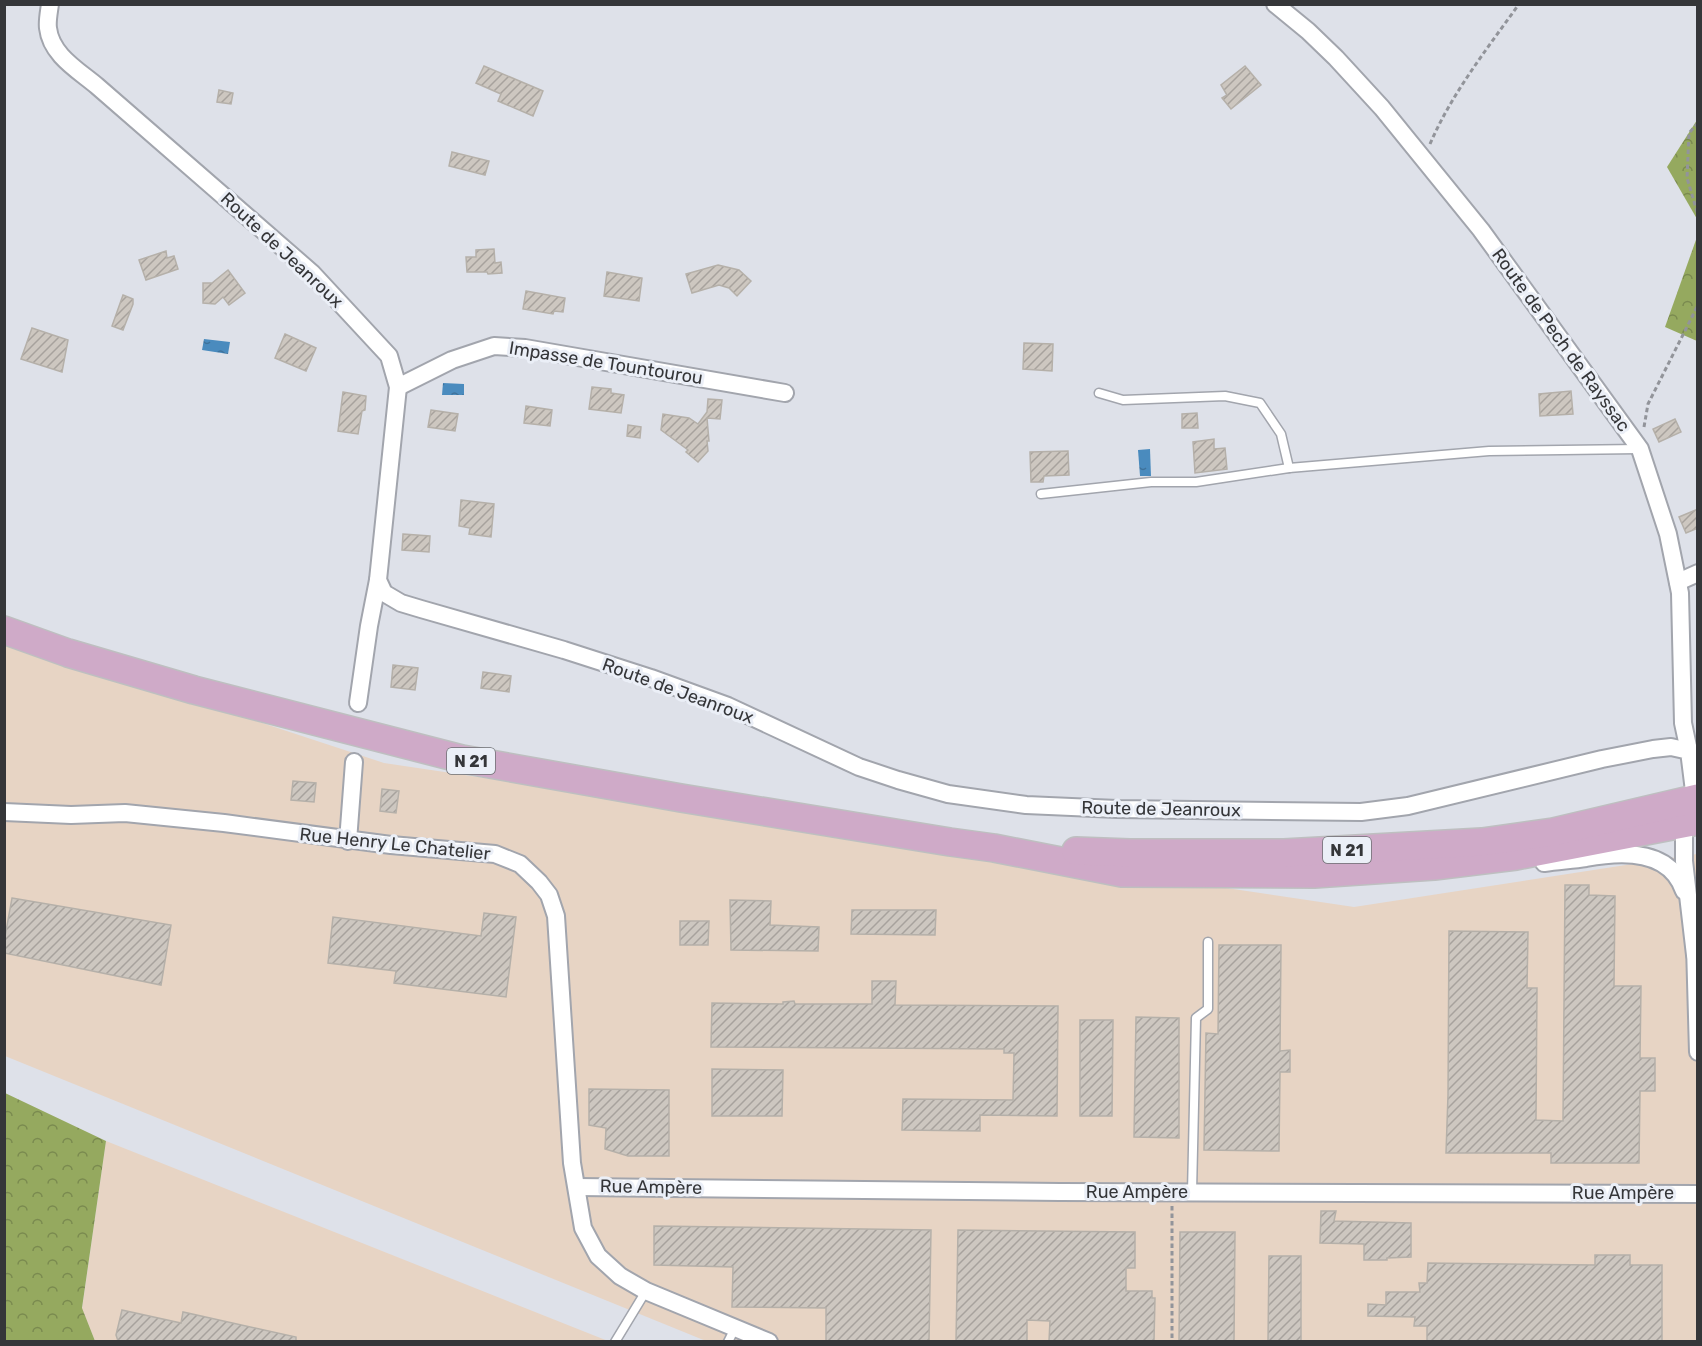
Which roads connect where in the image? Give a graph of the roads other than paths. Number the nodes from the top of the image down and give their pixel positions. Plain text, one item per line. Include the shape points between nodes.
1 (50, 4) edge
2 (1275, 4) edge
3 (398, 387) junction
4 (785, 393) dead end
5 (1099, 393) dead end
6 (1640, 449) junction
7 (1288, 468) junction
8 (1041, 494) dead end
9 (1698, 573) edge
10 (378, 580) junction
11 (1677, 582) junction
12 (4, 630) edge
13 (358, 703) dead end
14 (1695, 751) edge
15 (354, 762) dead end
16 (1694, 811) edge
17 (4, 812) edge
18 (348, 841) junction
19 (994, 848) junction
20 (1385, 870) junction
21 (1698, 900) edge
22 (1208, 942) dead end
23 (1695, 955) junction
24 (1698, 1052) edge
25 (577, 1187) junction
26 (1192, 1192) junction
27 (1698, 1194) edge
28 (646, 1292) junction
29 (731, 1335) edge
30 (615, 1341) edge
31 (769, 1341) edge

1 - 3 street, Route de Jeanroux via 48,27 61,56 312,273 389,356
2 - 6 street, Route de Pech de Rayssac via 1336,58 1382,108 1481,230
3 - 4 street, Impasse de Tountourou via 452,360 494,346
3 - 10 street, Route de Jeanroux
5 - 7 lane via 1123,400 1225,396 1260,403 1281,434
6 - 7 lane via 1489,451
6 - 11 street, Route de Pech de Rayssac via 1668,534
7 - 8 lane via 1197,482 1151,482
9 - 11 street
10 - 13 street
10 - 14 street, Route de Jeanroux via 384,593 401,603 651,678 728,706 859,767 948,794 1026,805 1361,812 1408,806 1653,749
11 - 14 street, Route de Pech de Rayssac via 1683,723
12 - 19 main road, N 21 via 194,690 462,759
14 - 16 street
15 - 18 street
16 - 19 main road, N 21 via 1482,842 1284,854
16 - 20 main road, N 21 via 1516,856
16 - 23 street via 1684,861
17 - 18 street, Rue Henry Le Chatelier via 125,813
18 - 25 street, Rue Henry Le Chatelier via 495,854 520,864 549,895 556,916 572,1163
19 - 20 main road, N 21 via 1122,873 1314,874
20 - 23 street via 1400,876 1419,875 1607,854 1642,855 1674,871 1681,881
21 - 23 street
22 - 26 lane via 1208,1009 1196,1018
23 - 24 street
25 - 26 street, Rue Ampère
25 - 28 street, Rue Henry Le Chatelier via 583,1228 598,1256
26 - 27 street, Rue Ampère
28 - 29 street, Rue Henry Le Chatelier
28 - 30 lane
29 - 31 street, Rue Henry Le Chatelier

